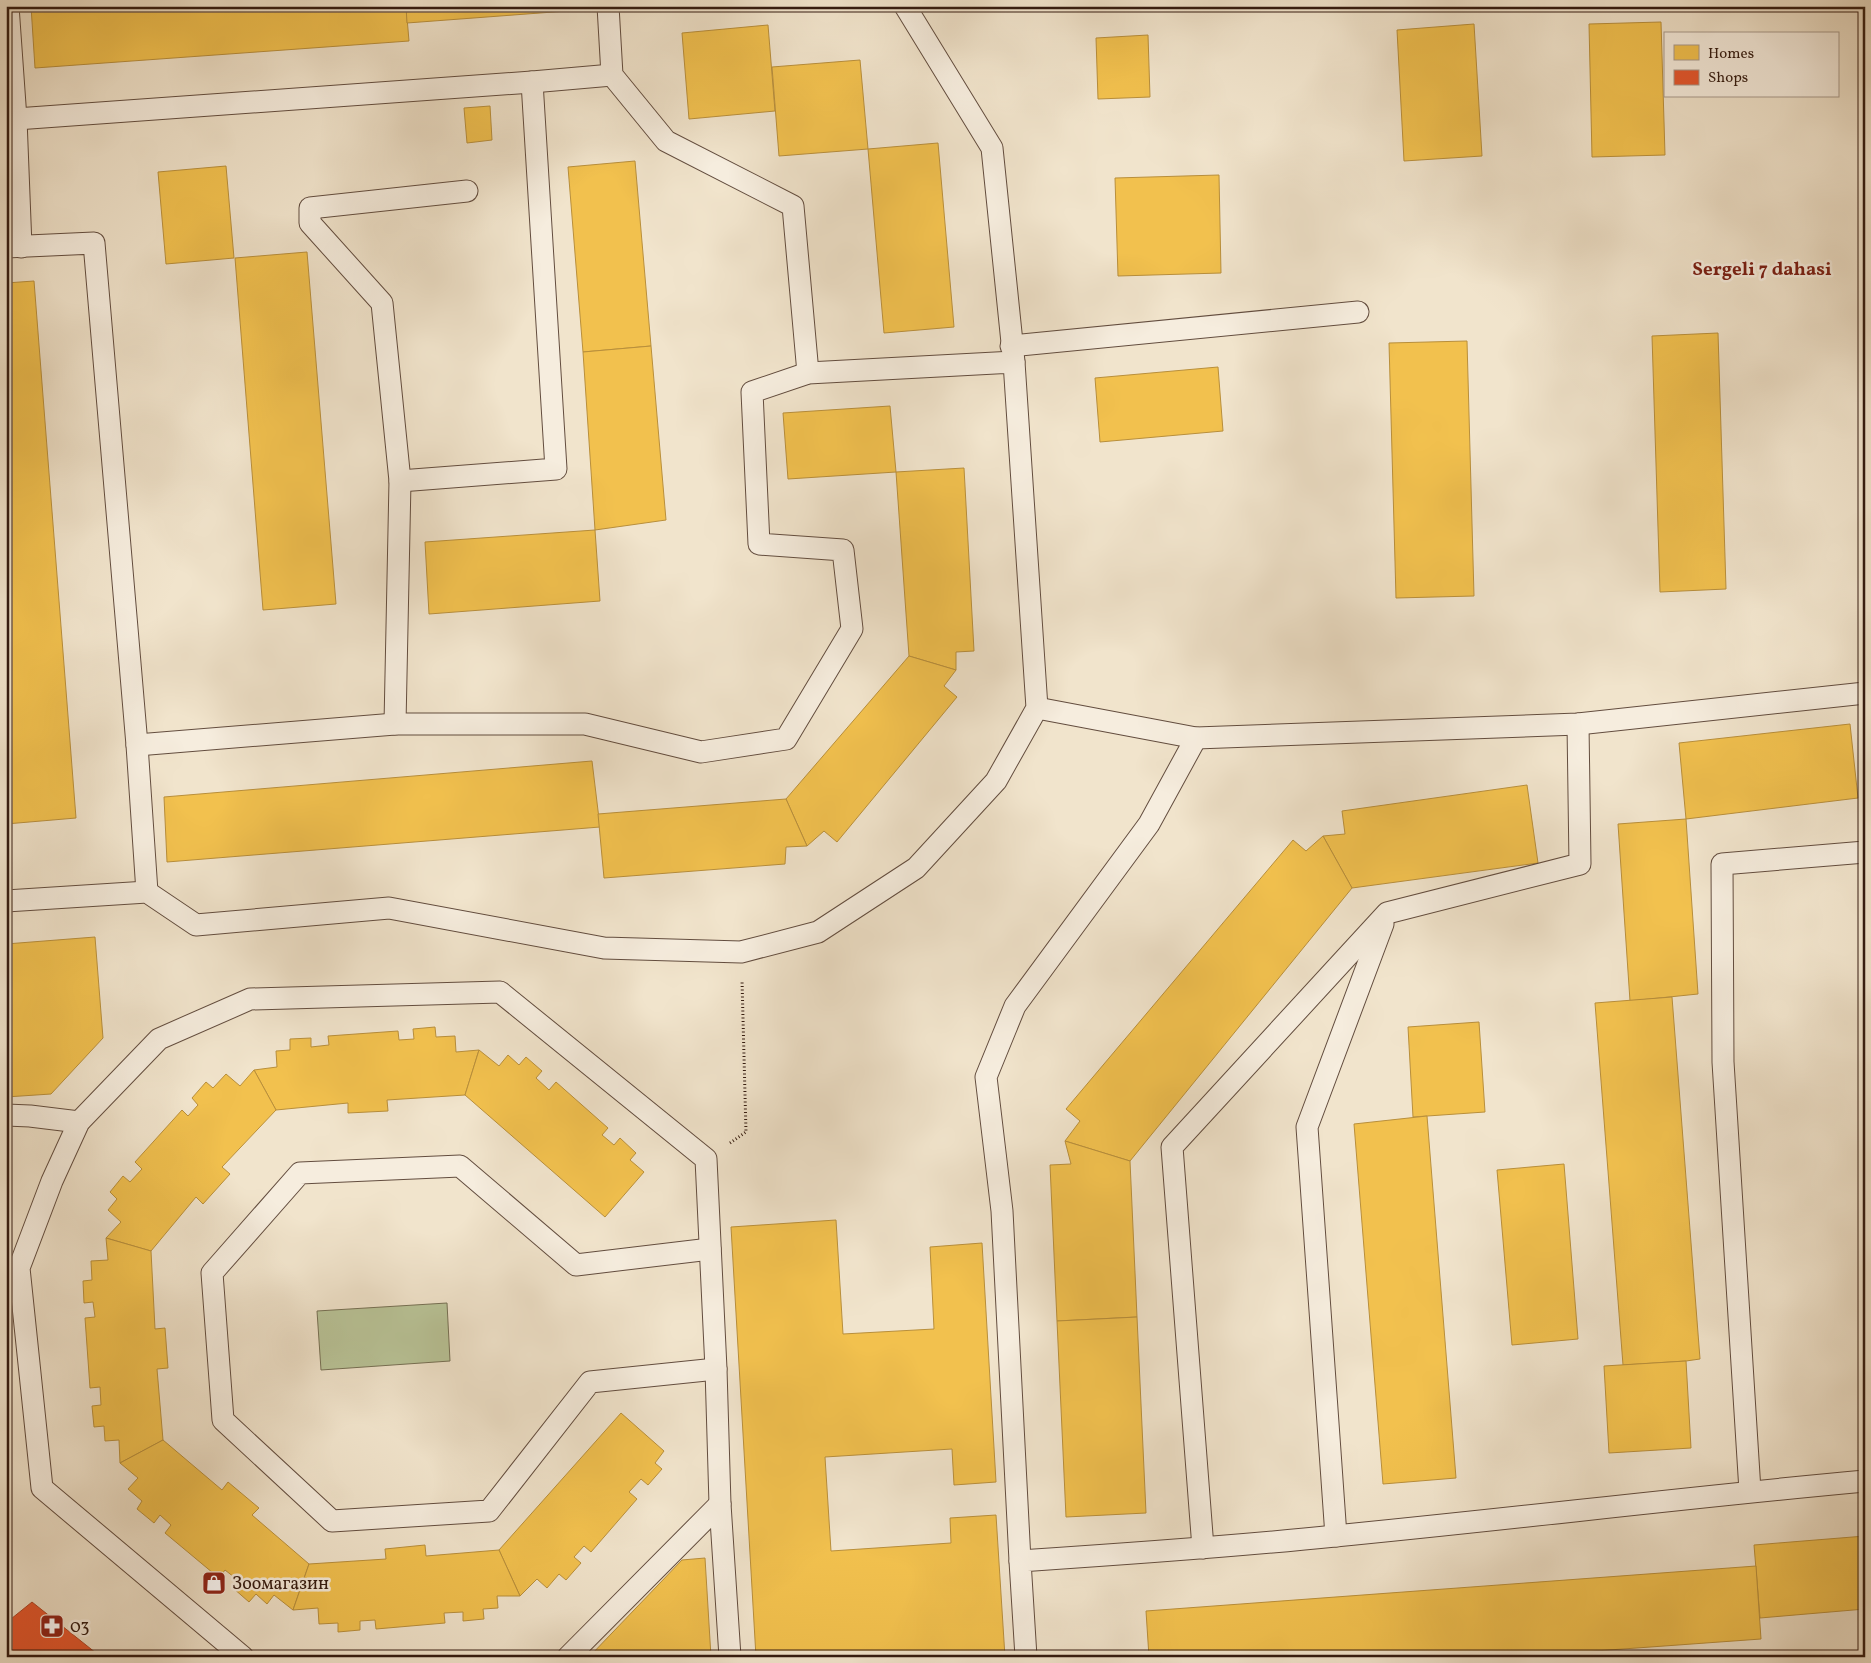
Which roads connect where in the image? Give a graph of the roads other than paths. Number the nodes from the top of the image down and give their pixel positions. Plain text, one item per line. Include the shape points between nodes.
1 (8, 6) edge
2 (608, 6) edge
3 (905, 6) edge
4 (612, 74) junction
5 (532, 82) junction
6 (16, 119) junction
7 (467, 191) dead end
8 (14, 247) edge
9 (1358, 312) dead end
10 (1013, 354) junction
11 (808, 373) junction
12 (400, 480) junction
13 (1865, 693) edge
14 (1037, 708) junction
15 (395, 724) junction
16 (1578, 724) junction
17 (1196, 738) junction
18 (137, 745) junction
19 (1865, 852) edge
20 (147, 892) junction
21 (6, 902) edge
22 (1387, 913) junction
23 (6, 1115) edge
24 (79, 1122) junction
25 (710, 1249) junction
26 (716, 1369) junction
27 (1865, 1481) edge
28 (1750, 1491) junction
29 (720, 1504) junction
30 (1336, 1536) junction
31 (1203, 1548) junction
32 (1020, 1562) junction
33 (243, 1657) edge
34 (568, 1657) edge
35 (730, 1657) edge
36 (1026, 1657) edge

1 - 6 lane
2 - 4 lane
3 - 10 lane via 992,148
4 - 5 lane
4 - 11 lane via 666,141 793,206
5 - 6 lane
5 - 12 lane via 556,469
6 - 8 lane
7 - 12 lane via 310,208 310,223 382,303
8 - 18 lane via 94,243
9 - 10 lane
10 - 11 lane
10 - 14 lane
11 - 15 lane via 752,392 760,544 843,550 852,629 786,739 702,752 585,724
12 - 15 lane
13 - 16 lane
14 - 17 lane
14 - 20 lane via 996,781 916,868 818,932 741,952 604,948 389,908 196,925
15 - 18 lane
16 - 17 lane
16 - 22 lane via 1580,864
17 - 32 lane via 1149,824 1015,1006 986,1077 1002,1211
18 - 20 lane
19 - 28 lane via 1722,864 1723,1062
20 - 21 lane
22 - 30 lane via 1307,1127
22 - 31 lane via 1172,1147
23 - 24 lane
24 - 25 lane via 159,1039 250,999 500,992 706,1159
24 - 33 lane via 19,1268 42,1488
25 - 26 lane
25 - 26 lane via 576,1265 460,1166 320,1172 300,1173 212,1273 223,1420 332,1521 489,1510 590,1382
26 - 29 lane
27 - 28 lane
28 - 30 lane
29 - 34 lane
29 - 35 lane
30 - 31 lane
31 - 32 lane
32 - 36 lane

